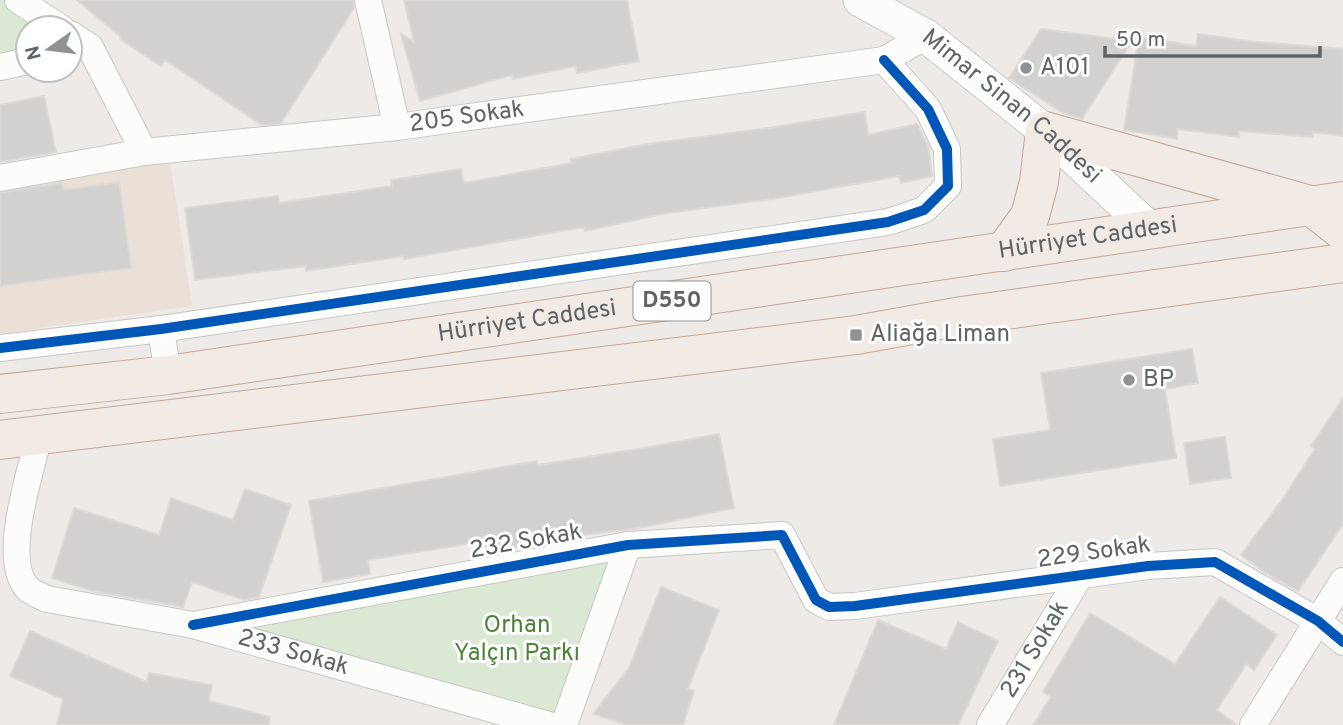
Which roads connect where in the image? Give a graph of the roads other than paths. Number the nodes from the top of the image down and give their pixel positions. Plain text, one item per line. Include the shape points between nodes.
1 (18, 0) edge
2 (368, 0) edge
3 (860, 0) edge
4 (40, 14) edge
5 (926, 36) junction
6 (84, 55) edge
7 (884, 60) junction
8 (397, 127) junction
9 (1045, 131) junction
10 (144, 152) junction
11 (0, 178) edge
12 (1327, 203) edge
13 (1151, 230) junction
14 (1343, 232) edge
15 (1004, 253) junction
16 (1334, 273) edge
17 (1202, 284) junction
18 (161, 329) junction
19 (0, 348) edge
20 (168, 375) junction
21 (0, 394) edge
22 (40, 436) junction
23 (0, 440) edge
24 (628, 545) junction
25 (1080, 576) junction
26 (1343, 581) edge
27 (829, 607) joint
28 (1318, 621) junction
29 (193, 625) junction
30 (1343, 642) edge
31 (550, 725) edge
32 (564, 725) edge
33 (990, 725) edge
34 (1254, 725) edge

1 - 4 street
2 - 8 street
3 - 5 street, Mimar Sinan Caddesi
5 - 7 street, 205 Sokak
5 - 9 street, Mimar Sinan Caddesi
6 - 10 street
7 - 8 street, 205 Sokak
7 - 18 street via 928,109 947,149 948,186 925,210 888,222
8 - 10 street, 205 Sokak
9 - 12 highway
9 - 13 street, Mimar Sinan Caddesi
9 - 15 highway via 1030,216
10 - 11 street, 205 Sokak
12 - 13 highway, Hürriyet Caddesi / D550
12 - 14 highway
13 - 15 highway, Hürriyet Caddesi / D550
13 - 17 highway
15 - 20 highway, Hürriyet Caddesi / D550
16 - 17 highway, Hürriyet Caddesi / D550
17 - 22 highway, Hürriyet Caddesi / D550 via 856,335
18 - 19 street
18 - 20 street
20 - 21 highway, Hürriyet Caddesi / D550
22 - 23 highway, Hürriyet Caddesi / D550
22 - 29 street, 233 Sokak via 14,547 18,572 28,589 47,599
24 - 27 street, 232 Sokak via 782,535 816,600
24 - 29 street, 232 Sokak
24 - 32 street
25 - 27 street, 229 Sokak
25 - 28 street, 229 Sokak via 1215,562
25 - 33 street, 231 Sokak
26 - 28 street
28 - 30 street, 229 Sokak
28 - 34 street
29 - 31 street, 233 Sokak

